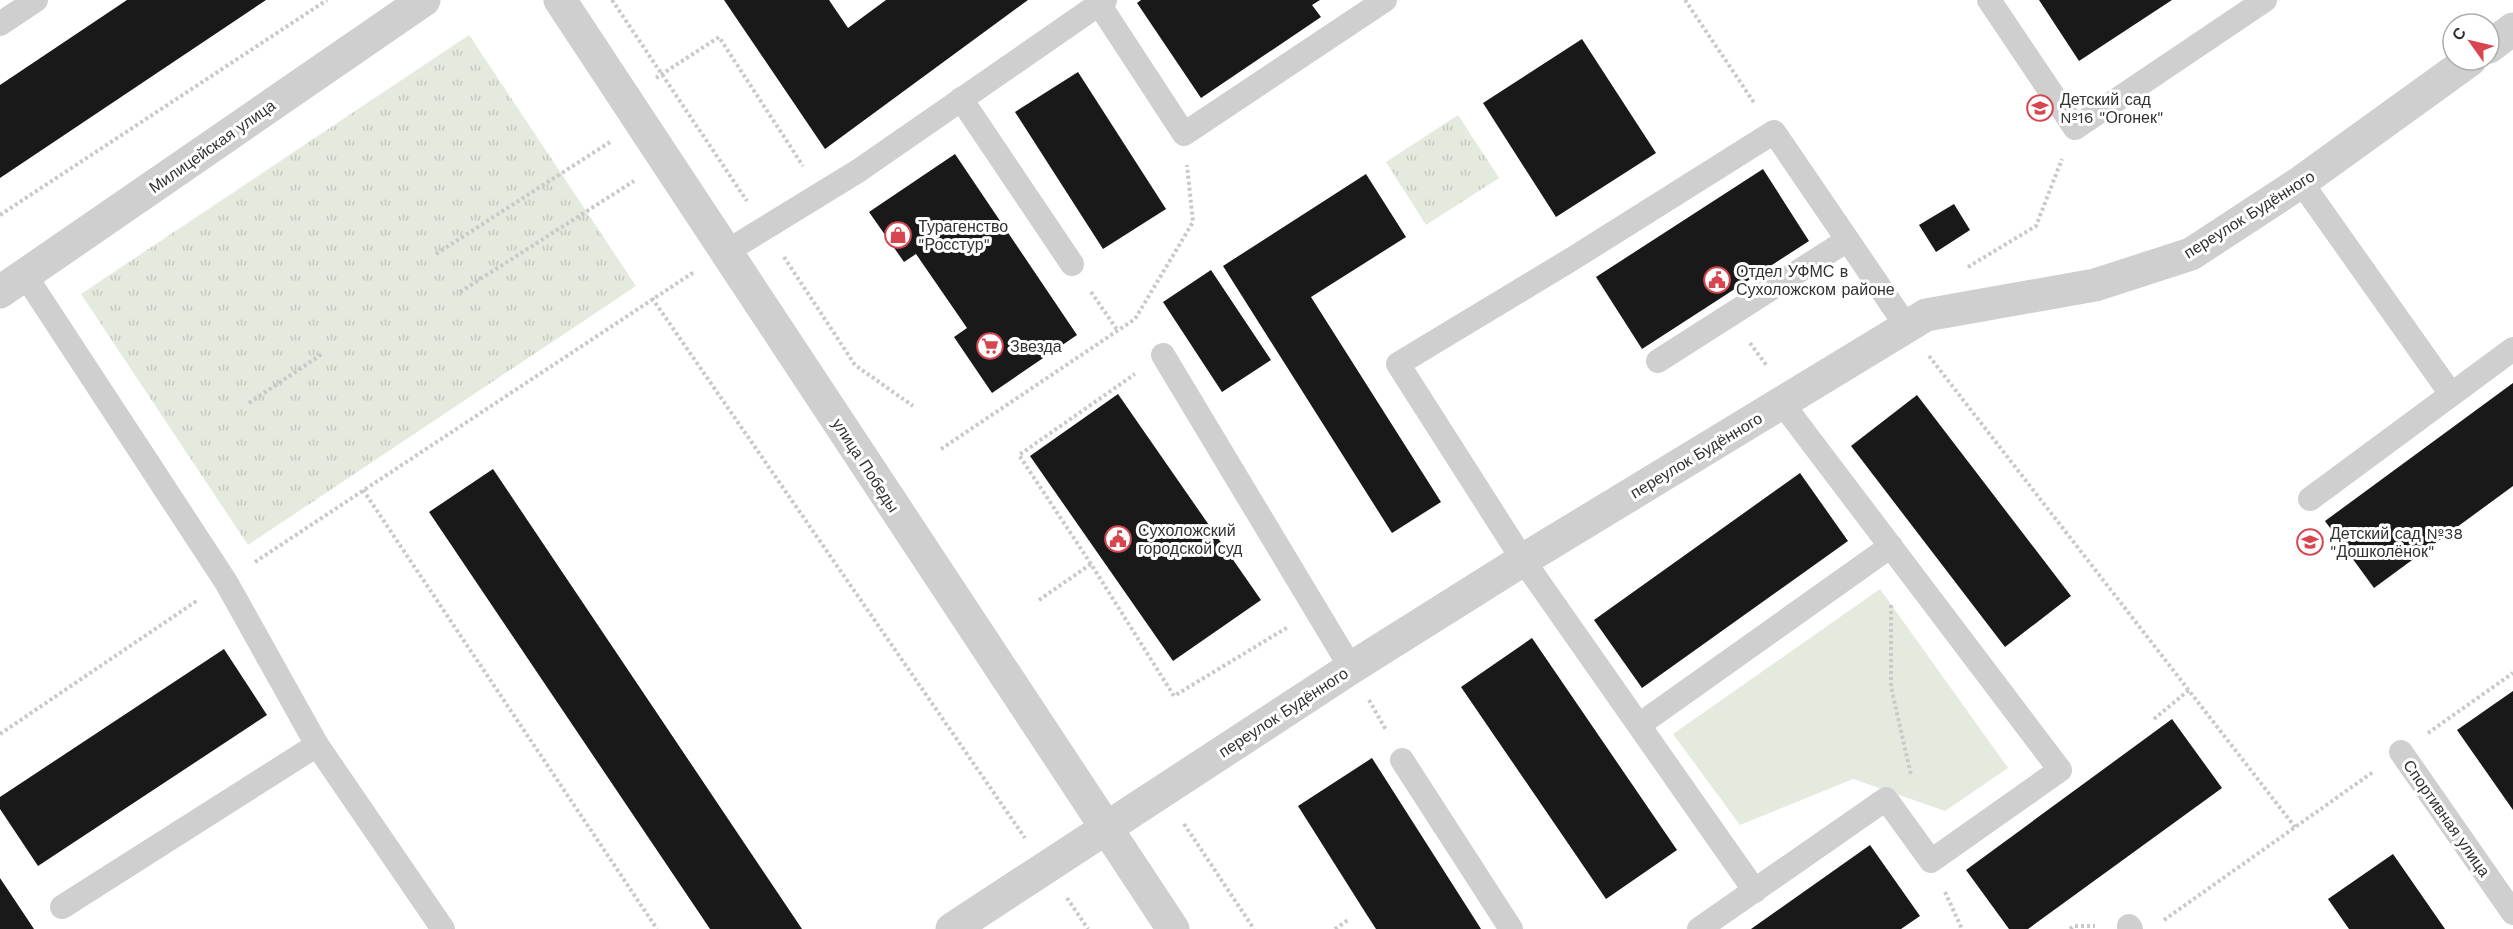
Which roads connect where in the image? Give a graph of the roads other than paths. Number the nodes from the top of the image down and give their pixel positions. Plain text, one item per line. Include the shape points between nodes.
1 (36, 0) edge
2 (424, 0) edge
3 (560, 0) edge
4 (1385, 0) edge
5 (1989, 0) edge
6 (2265, 0) edge
7 (1102, 2) edge
8 (0, 24) edge
9 (2453, 72) edge
10 (961, 99) junction
11 (2301, 182) junction
12 (1846, 241) junction
13 (726, 252) junction
14 (1072, 264) road end
15 (12, 284) edge
16 (1907, 327) junction
17 (2513, 349) edge
18 (1162, 355) road end
19 (1658, 362) dead end
20 (2451, 394) junction
21 (1782, 403) junction
22 (2310, 499) dead end
23 (1891, 546) junction
24 (1523, 560) junction
25 (1351, 668) junction
26 (1639, 725) junction
27 (317, 745) junction
28 (2401, 752) road end
29 (1402, 760) road end
30 (1106, 828) junction
31 (1755, 891) junction
32 (62, 908) dead end
33 (2513, 913) edge
34 (442, 929) edge
35 (952, 929) edge
36 (1173, 929) edge
37 (1511, 929) edge
38 (1699, 929) edge

1 - 8 lane
2 - 15 street, Милицейская улица
3 - 13 street, улица Победы
4 - 7 lane via 1184,134
5 - 6 lane via 2075,128
7 - 10 lane
9 - 11 street, переулок Будённого
10 - 13 lane via 858,171
10 - 14 lane
11 - 16 street, переулок Будённого via 2191,254 2095,285 1926,315
11 - 20 lane
12 - 16 lane
12 - 19 lane
12 - 24 lane via 1774,132 1398,364
13 - 30 street, улица Победы
15 - 27 lane via 226,582
16 - 21 street, переулок Будённого
17 - 20 lane
18 - 25 lane
20 - 22 lane
21 - 23 lane
21 - 24 street, переулок Будённого
23 - 26 lane
23 - 31 lane via 2060,770 1930,861 1886,799
24 - 25 street, переулок Будённого
24 - 26 lane
25 - 30 street, переулок Будённого
26 - 31 lane
27 - 32 lane
27 - 34 lane
28 - 33 lane, Спортивная улица
29 - 37 lane
30 - 35 street, переулок Будённого
30 - 36 street, улица Победы
31 - 38 lane

